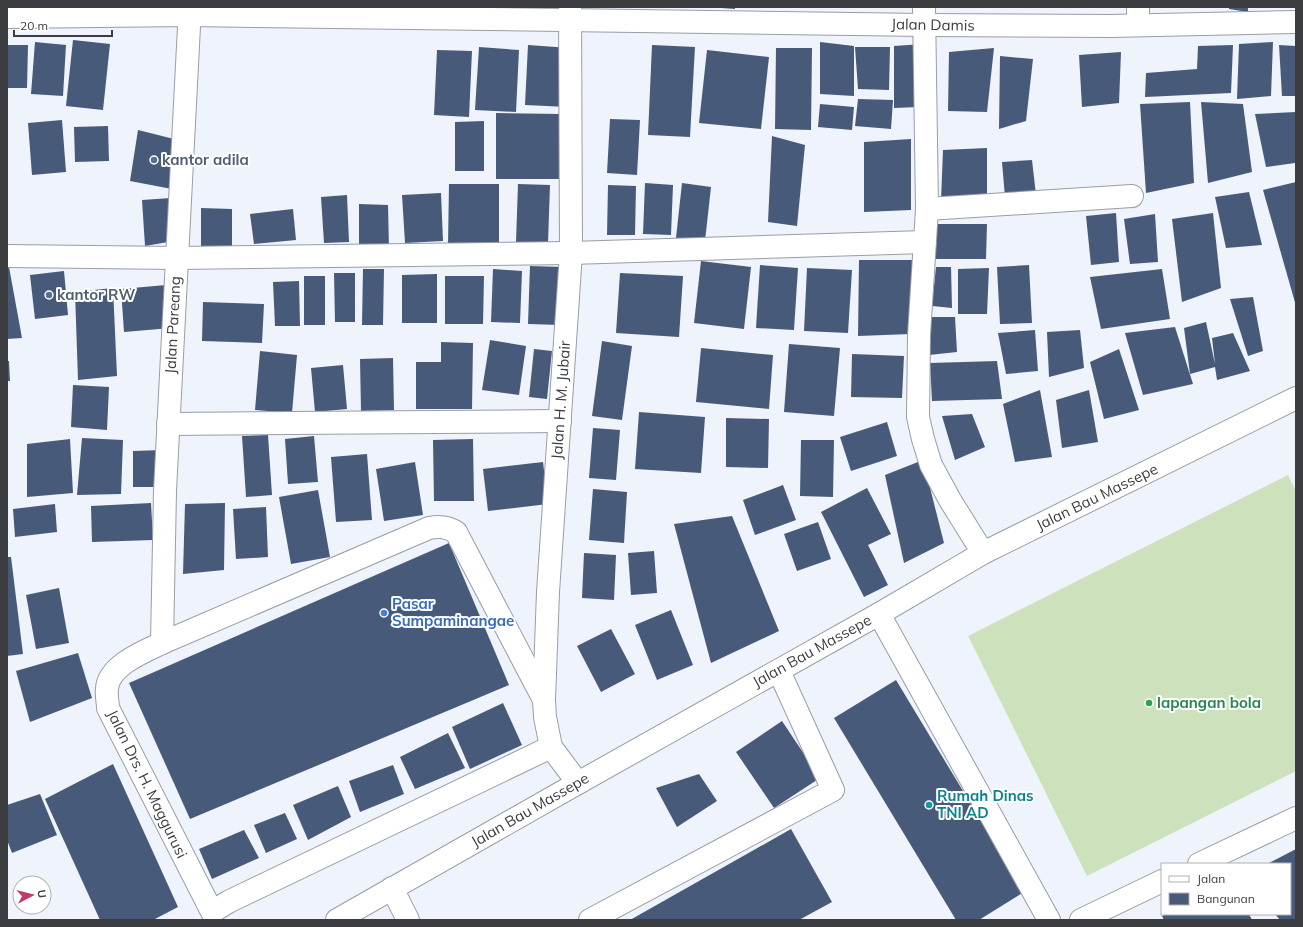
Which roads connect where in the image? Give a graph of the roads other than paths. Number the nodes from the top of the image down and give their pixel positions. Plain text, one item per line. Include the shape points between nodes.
1 (190, 11) edge
2 (570, 14) edge
3 (7, 16) edge
4 (925, 16) edge
5 (1138, 16) edge
6 (1296, 22) edge
7 (1132, 196) dead end
8 (927, 210) junction
9 (925, 242) junction
10 (571, 253) junction
11 (7, 256) edge
12 (177, 258) junction
13 (1296, 398) edge
14 (560, 421) junction
15 (168, 424) junction
16 (983, 553) junction
17 (878, 614) junction
18 (162, 643) junction
19 (779, 670) junction
20 (544, 700) junction
21 (551, 747) junction
22 (578, 783) junction
23 (1296, 818) edge
24 (1201, 863) edge
25 (1161, 881) edge
26 (392, 888) junction
27 (204, 916) edge
28 (337, 920) edge
29 (408, 920) edge
30 (590, 920) edge
31 (1049, 920) edge
32 (1081, 920) edge

1 - 2 main road, Jalan Damis
1 - 3 main road, Jalan Damis
1 - 12 main road, Jalan Pareang
2 - 4 main road, Jalan Damis
2 - 10 main road, Jalan H. M. Jubair
4 - 5 main road, Jalan Damis
4 - 8 main road
5 - 6 main road, Jalan Damis
7 - 8 main road
8 - 9 main road
9 - 10 main road
9 - 16 main road via 919,335 918,417 931,465
10 - 12 main road
10 - 14 main road, Jalan H. M. Jubair
11 - 12 main road
12 - 15 main road, Jalan Pareang
13 - 16 main road, Jalan Bau Massepe
14 - 15 main road
14 - 20 main road, Jalan H. M. Jubair via 548,592
15 - 18 main road, Jalan Pareang
16 - 17 main road, Jalan Bau Massepe
17 - 19 main road, Jalan Bau Massepe
17 - 31 main road
18 - 20 main road, Jalan Drs. H. Maggurusi via 429,528 443,526 456,532 460,538
18 - 27 main road, Jalan Drs. H. Maggurusi via 134,657 111,676 106,689 108,708
19 - 22 main road, Jalan Bau Massepe
19 - 30 main road via 833,790
20 - 21 main road, Jalan H. M. Jubair
21 - 22 main road, Jalan H. M. Jubair
21 - 27 main road, Jalan Drs. H. Maggurusi via 228,902
22 - 26 main road, Jalan Bau Massepe
23 - 24 main road
25 - 32 main road
26 - 28 main road, Jalan Bau Massepe
26 - 29 main road

